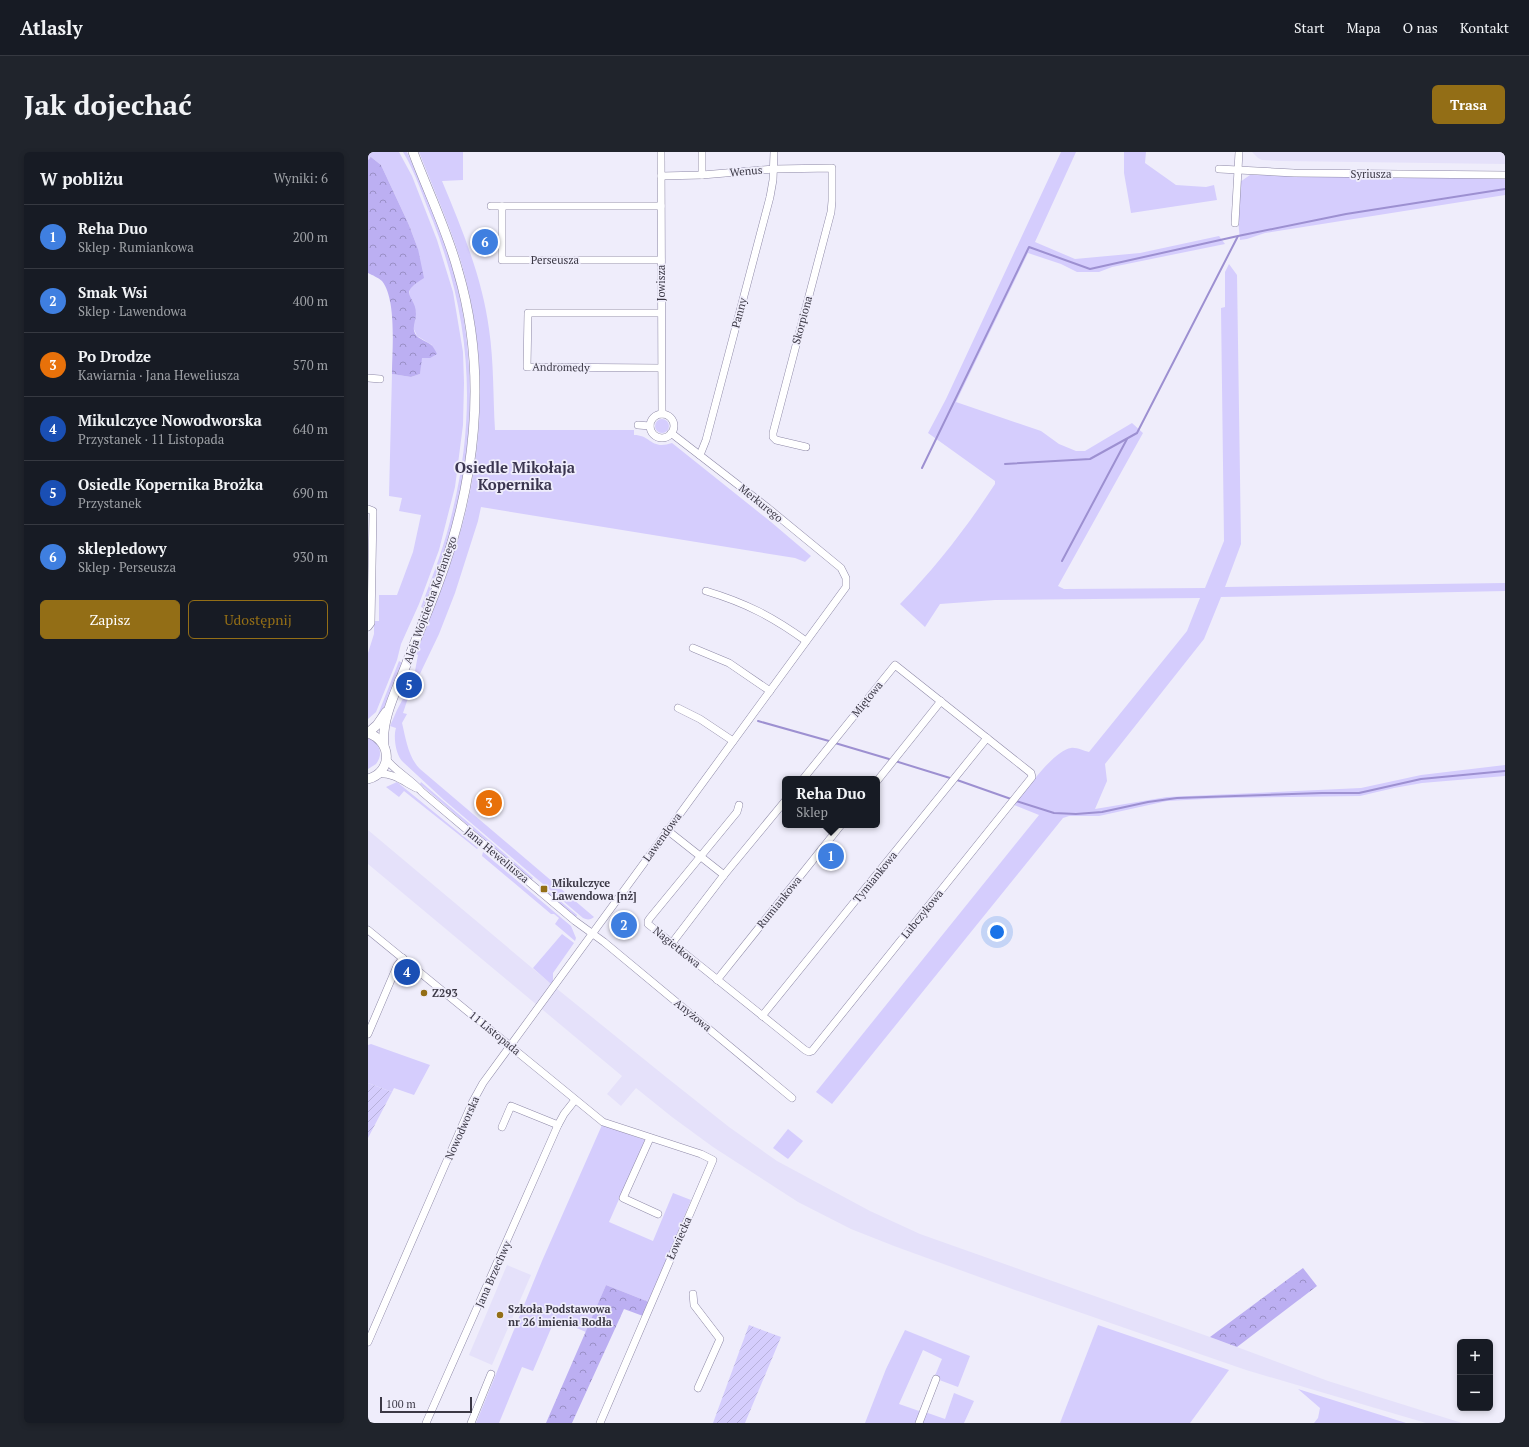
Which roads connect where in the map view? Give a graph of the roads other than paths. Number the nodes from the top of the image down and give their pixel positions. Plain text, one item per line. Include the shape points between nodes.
1 (412, 152) edge
2 (661, 152) edge
3 (702, 152) edge
4 (774, 152) edge
5 (1239, 152) edge
6 (832, 168) joint
7 (774, 169) junction
8 (1219, 169) dead end
9 (1238, 170) junction
10 (702, 175) junction
11 (1505, 175) edge
12 (661, 176) junction
13 (491, 206) dead end
14 (502, 206) junction
15 (661, 206) junction
16 (1235, 223) dead end
17 (661, 260) junction
18 (661, 313) junction
19 (662, 368) junction
20 (368, 378) edge
21 (380, 378) dead end
22 (662, 414) junction
23 (638, 425) dead end
24 (650, 426) junction
25 (671, 433) junction
26 (806, 447) dead end
27 (700, 455) junction
28 (368, 509) edge
29 (846, 578) joint
30 (706, 591) dead end
31 (368, 627) edge
32 (806, 641) junction
33 (693, 648) dead end
34 (770, 691) junction
35 (941, 701) junction
36 (389, 707) junction
37 (678, 708) dead end
38 (368, 733) edge
39 (987, 738) junction
40 (733, 741) junction
41 (384, 745) junction
42 (386, 759) junction
43 (805, 776) edge
44 (880, 776) edge
45 (371, 778) edge
46 (422, 792) junction
47 (782, 804) edge
48 (739, 805) dead end
49 (839, 828) edge
50 (667, 830) junction
51 (701, 857) junction
52 (724, 875) junction
53 (368, 930) edge
54 (592, 934) junction
55 (672, 943) junction
56 (403, 958) junction
57 (717, 980) junction
58 (762, 1016) junction
59 (368, 1034) edge
60 (510, 1046) junction
61 (792, 1098) dead end
62 (575, 1100) junction
63 (603, 1122) joint
64 (558, 1125) junction
65 (502, 1127) dead end
66 (650, 1138) junction
67 (658, 1214) dead end
68 (693, 1294) dead end
69 (368, 1342) edge
70 (491, 1374) dead end
71 (936, 1379) dead end
72 (698, 1388) dead end
73 (426, 1423) edge
74 (471, 1423) edge
75 (600, 1423) edge
76 (919, 1423) edge

1 - 36 main road, Aleja Wojciecha Korfantego via 449,242 464,292 473,344 474,417 467,484 454,535
2 - 12 street, Jowisza
3 - 10 street
4 - 7 street, Panny
5 - 9 street
6 - 7 street, Wenus
6 - 26 street, Skorpiona via 831,212 772,433 776,440
7 - 10 street, Wenus
7 - 27 street, Panny via 770,197
8 - 9 street, Syriusza
9 - 11 street, Syriusza
9 - 16 street
10 - 12 street, Wenus
12 - 15 street, Jowisza
13 - 14 street
14 - 15 street
14 - 17 street, Perseusza via 502,260
15 - 17 street, Jowisza
17 - 18 street, Jowisza
18 - 19 street, Jowisza
18 - 19 street, Andromedy via 528,314 527,367
19 - 22 street, Jowisza
20 - 21 street
22 - 24 street via 655,416
22 - 25 street via 672,420
23 - 24 street
24 - 25 street via 658,437 665,437
25 - 27 street, Merkurego
27 - 29 street, Merkurego via 843,570
28 - 31 street via 373,511 374,516 371,542 371,622
29 - 32 street, Lawendowa via 846,587
30 - 32 street via 749,606 774,619
32 - 34 street, Lawendowa
33 - 34 street via 729,663
34 - 40 street, Lawendowa
35 - 39 street, Lubczykowa
35 - 43 street, Miętowa via 895,665
35 - 44 street
36 - 38 main road, Aleja Wojciecha Korfantego
36 - 41 main road, Aleja Wojciecha Korfantego
37 - 40 street via 700,718
38 - 41 main road
39 - 58 street, Tymiankowa
39 - 58 street, Lubczykowa via 1031,773 1032,777 812,1051 805,1050
40 - 50 street, Lawendowa
41 - 42 main road, Aleja Wojciecha Korfantego
42 - 45 main road via 383,768
42 - 46 street, Jana Heweliusza via 396,770 413,781
45 - 46 street, Jana Heweliusza via 384,773 392,775
46 - 54 street, Jana Heweliusza
47 - 52 street
48 - 51 street, Nagietkowa via 737,812
49 - 57 street, Rumiankowa
50 - 51 street
50 - 54 street, Lawendowa
51 - 52 street
51 - 55 street, Nagietkowa via 648,921 648,924
52 - 55 street
53 - 56 street, 11 Listopada
54 - 60 street, Nowodworska
54 - 61 street, Anyżowa
55 - 57 street, Nagietkowa
56 - 59 street
56 - 60 street, 11 Listopada
57 - 58 street, Lubczykowa
60 - 62 street, 11 Listopada
60 - 69 street, Nowodworska via 483,1082 472,1103
62 - 63 street, 11 Listopada
62 - 64 street, Jana Brzechwy
63 - 66 street, Łowiecka
64 - 65 street via 512,1106
64 - 73 street, Jana Brzechwy
66 - 67 street via 623,1198
66 - 75 street, Łowiecka via 713,1160
68 - 72 street via 694,1305 720,1339
70 - 74 street
71 - 76 street

